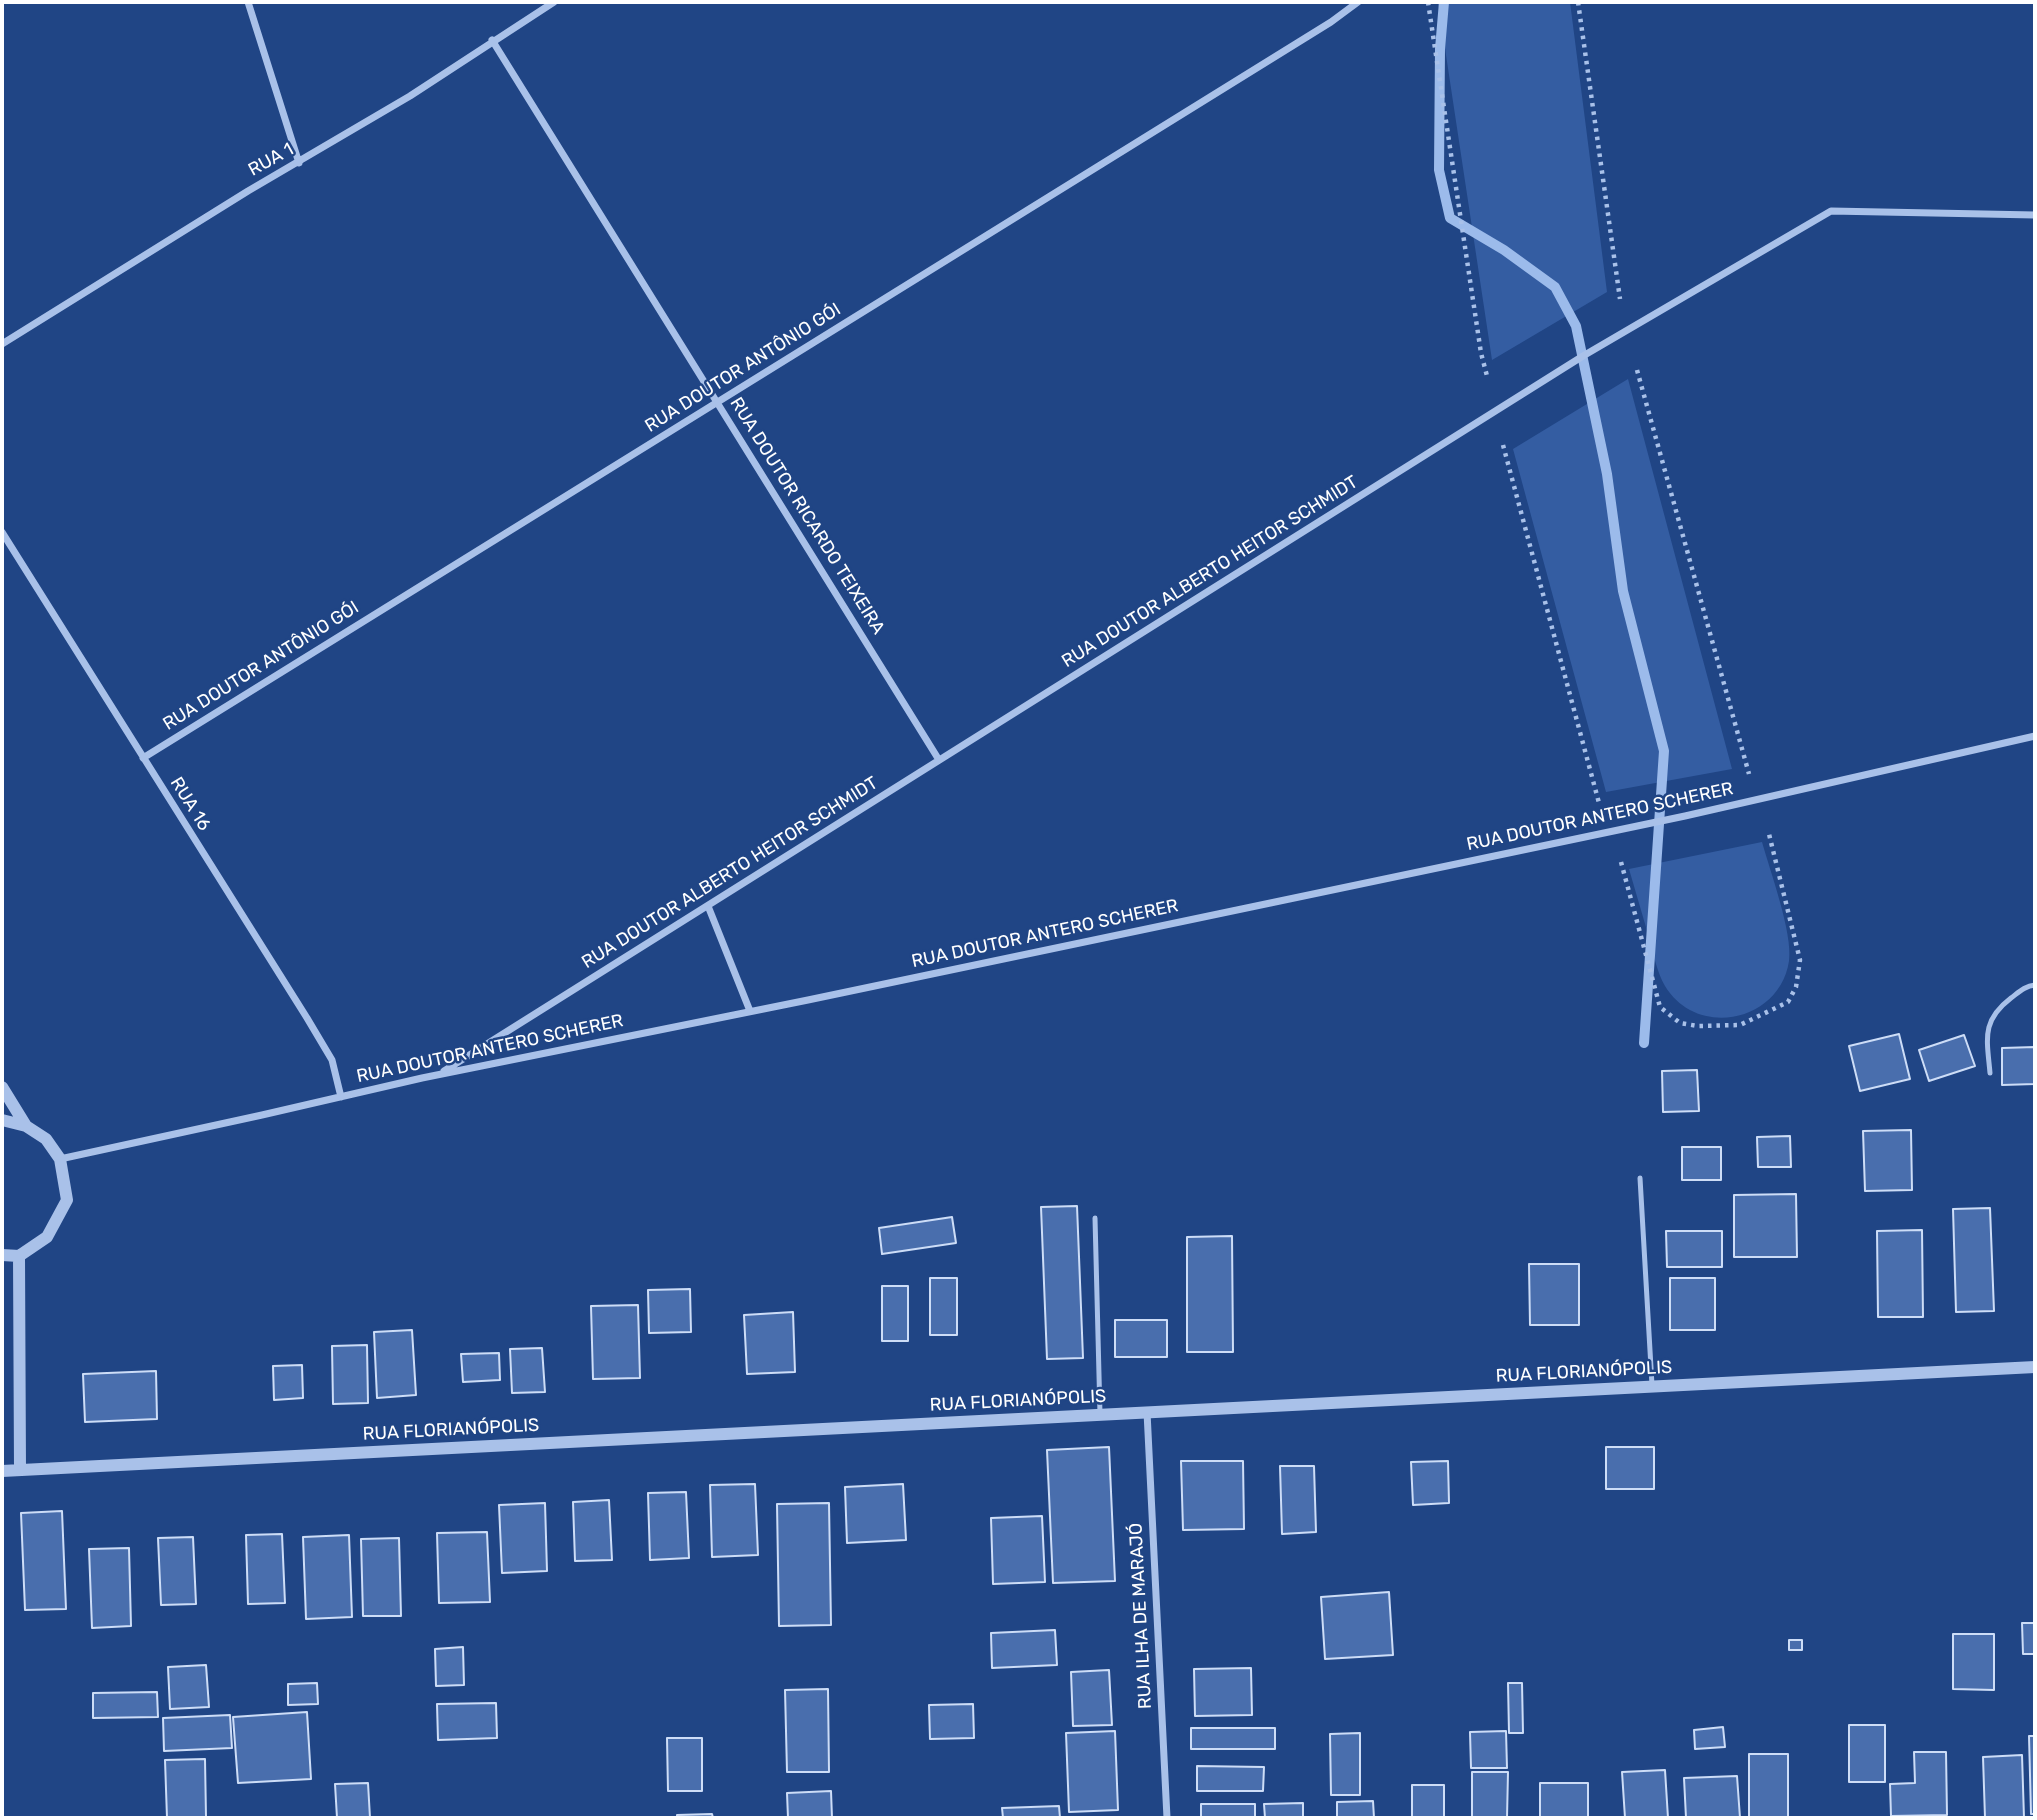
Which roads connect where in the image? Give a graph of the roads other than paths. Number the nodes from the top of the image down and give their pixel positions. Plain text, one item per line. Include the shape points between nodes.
1 (248, 2) edge
2 (554, 2) edge
3 (1358, 2) edge
4 (492, 40) junction
5 (299, 163) junction
6 (2035, 215) edge
7 (2, 344) edge
8 (718, 403) junction
9 (2, 533) edge
10 (2035, 736) edge
11 (143, 758) junction
12 (940, 760) junction
13 (708, 906) junction
14 (2035, 985) edge
15 (750, 1012) junction
16 (1990, 1073) dead end
17 (438, 1075) junction
18 (2, 1087) edge
19 (341, 1097) junction
20 (2, 1120) edge
21 (26, 1126) junction
22 (60, 1158) junction
23 (1640, 1178) dead end
24 (1095, 1219) dead end
25 (2, 1255) edge
26 (19, 1256) junction
27 (2035, 1367) edge
28 (1652, 1387) junction
29 (1147, 1412) junction
30 (1100, 1414) junction
31 (20, 1470) junction
32 (2, 1471) edge
33 (1167, 1818) edge

1 - 5 street
2 - 4 street, RUA 1
3 - 8 street, RUA DOUTOR ANTÔNIO GÓI
4 - 5 street, RUA 1
4 - 8 street, RUA DOUTOR RICARDO TEIXEIRA
5 - 7 street, RUA 1
6 - 12 street, RUA DOUTOR ALBERTO HEITOR SCHMIDT via 1831,211 1583,356
8 - 11 street, RUA DOUTOR ANTÔNIO GÓI
8 - 12 street, RUA DOUTOR RICARDO TEIXEIRA
9 - 11 street, RUA 16
10 - 15 street, RUA DOUTOR ANTERO SCHERER via 1685,816
11 - 19 street, RUA 16 via 307,1018 331,1060
12 - 13 street, RUA DOUTOR ALBERTO HEITOR SCHMIDT
13 - 15 street
13 - 17 street, RUA DOUTOR ALBERTO HEITOR SCHMIDT
14 - 16 lane via 1996,1010 1986,1032
15 - 17 street, RUA DOUTOR ANTERO SCHERER
17 - 19 street, RUA DOUTOR ANTERO SCHERER
18 - 21 street
19 - 22 street, RUA DOUTOR ANTERO SCHERER
20 - 21 street
21 - 22 street via 46,1139
22 - 26 street via 67,1200 47,1237
23 - 28 lane
24 - 30 lane
25 - 26 street
26 - 31 street
27 - 28 street, RUA FLORIANÓPOLIS
28 - 29 street, RUA FLORIANÓPOLIS
29 - 30 street, RUA FLORIANÓPOLIS
29 - 33 street, RUA ILHA DE MARAJÓ
30 - 31 street, RUA FLORIANÓPOLIS
31 - 32 street, RUA FLORIANÓPOLIS

